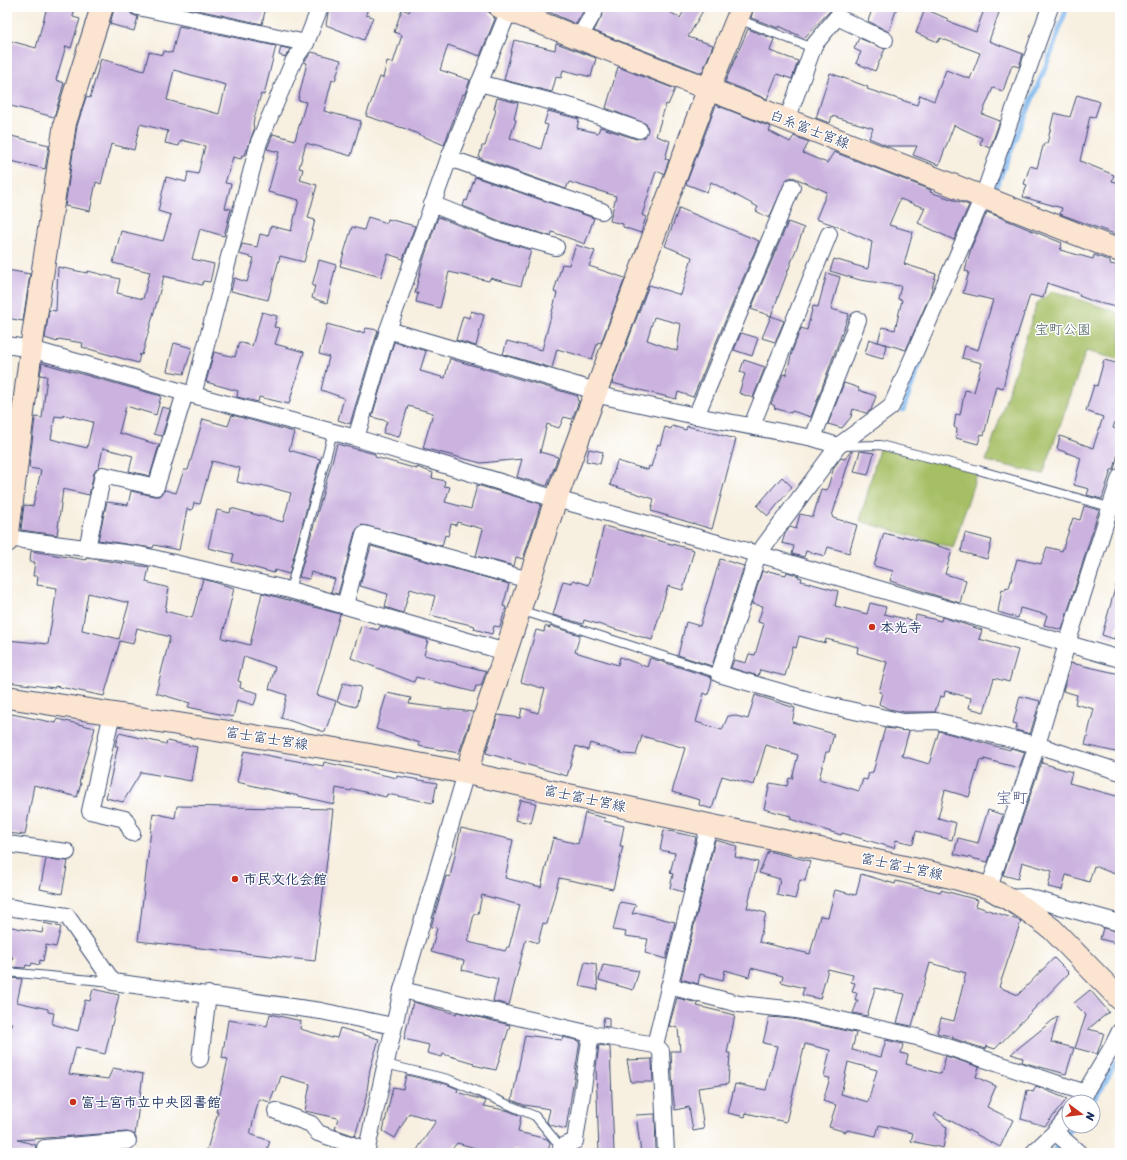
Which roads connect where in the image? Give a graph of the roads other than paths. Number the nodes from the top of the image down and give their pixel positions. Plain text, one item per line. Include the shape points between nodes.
1 (102, 7) edge
2 (138, 7) edge
3 (320, 7) edge
4 (597, 7) edge
5 (1050, 7) edge
6 (504, 9) edge
7 (740, 13) edge
8 (579, 38) junction
9 (885, 40) dead end
10 (306, 43) junction
11 (813, 48) junction
12 (479, 83) junction
13 (708, 90) junction
14 (787, 120) junction
15 (639, 130) dead end
16 (448, 158) junction
17 (792, 187) dead end
18 (983, 197) junction
19 (432, 204) junction
20 (602, 211) dead end
21 (829, 234) dead end
22 (556, 247) dead end
23 (1120, 251) edge
24 (858, 320) dead end
25 (388, 330) junction
26 (7, 345) edge
27 (31, 348) junction
28 (596, 391) junction
29 (189, 394) junction
30 (696, 416) junction
31 (752, 426) junction
32 (333, 432) junction
33 (356, 438) junction
34 (813, 438) junction
35 (838, 446) junction
36 (1120, 477) edge
37 (556, 499) junction
38 (1115, 508) edge
39 (7, 539) edge
40 (87, 548) junction
41 (758, 554) junction
42 (529, 580) junction
43 (290, 590) junction
44 (345, 606) junction
45 (519, 610) junction
46 (1067, 644) junction
47 (506, 652) junction
48 (1120, 659) edge
49 (719, 674) junction
50 (7, 697) edge
51 (112, 713) junction
52 (1037, 745) junction
53 (1120, 772) edge
54 (466, 773) junction
55 (709, 825) junction
56 (132, 833) dead end
57 (7, 844) edge
58 (67, 852) dead end
59 (997, 893) junction
60 (7, 907) edge
61 (1120, 923) edge
62 (7, 972) edge
63 (113, 982) junction
64 (669, 986) junction
65 (402, 990) junction
66 (208, 994) junction
67 (1120, 999) edge
68 (393, 1026) junction
69 (1120, 1031) edge
70 (592, 1034) junction
71 (655, 1045) junction
72 (200, 1059) dead end
73 (385, 1064) junction
74 (1075, 1094) edge
75 (1085, 1094) edge
76 (276, 1111) dead end
77 (1061, 1125) edge
78 (1055, 1132) junction
79 (128, 1141) dead end
80 (562, 1150) edge
81 (367, 1151) edge
82 (44, 1153) edge
83 (666, 1153) edge
84 (1034, 1153) edge
85 (1079, 1153) edge

1 - 27 main road via 65,123
2 - 10 street
3 - 10 street
4 - 8 street
5 - 18 street
6 - 8 main road, 白糸富士宮線
6 - 12 street
7 - 11 lane
7 - 13 main road
8 - 13 main road, 白糸富士宮線
9 - 11 street via 837,17
10 - 29 street via 294,60 260,142
11 - 14 street
12 - 15 street via 576,108
12 - 16 street
13 - 14 main road, 白糸富士宮線
13 - 28 main road
14 - 18 main road, 白糸富士宮線
16 - 19 street
16 - 20 street
17 - 30 street
18 - 23 main road, 白糸富士宮線
18 - 35 street via 891,407
19 - 22 street via 499,231
19 - 25 street
21 - 31 street
24 - 34 street
25 - 28 street
25 - 33 street
26 - 27 street
27 - 29 street
27 - 39 main road
28 - 30 street via 603,396
28 - 37 main road
29 - 32 street
29 - 40 street via 156,487 103,474
30 - 31 street
31 - 34 street
32 - 33 street
32 - 43 lane
33 - 37 street
34 - 35 street
35 - 38 lane via 880,445
35 - 41 street
36 - 38 street
37 - 41 street
37 - 42 main road
38 - 46 street
39 - 40 street
40 - 43 street via 140,555
41 - 46 street
41 - 49 street
42 - 44 street via 364,534
42 - 45 main road
43 - 44 street
44 - 47 street
45 - 47 main road
45 - 49 lane
46 - 48 street
46 - 52 street
47 - 54 main road
49 - 52 street via 827,705 903,722 936,721
50 - 51 main road, 富士富士宮線
51 - 54 main road, 富士富士宮線
51 - 56 street via 90,811 125,819
52 - 53 street
52 - 59 street
54 - 55 main road, 富士富士宮線
54 - 65 street
55 - 59 main road, 富士富士宮線 via 951,877
55 - 64 street
57 - 58 street
59 - 61 street via 1027,897
59 - 67 main road, 富士富士宮線 via 1024,908 1052,929
60 - 63 street via 67,916
62 - 63 lane
63 - 66 street
64 - 71 street
64 - 74 street via 739,1004 796,1010 921,1038
65 - 68 street
65 - 70 street
66 - 68 street via 321,1011
66 - 72 street
68 - 73 street
69 - 75 street
70 - 71 street
70 - 80 street via 575,1141
71 - 83 street via 661,1052
73 - 80 lane via 448,1079 535,1116
73 - 81 street
76 - 81 street via 311,1124 318,1133
77 - 78 street
78 - 84 street
78 - 85 street
79 - 82 street via 45,1148

